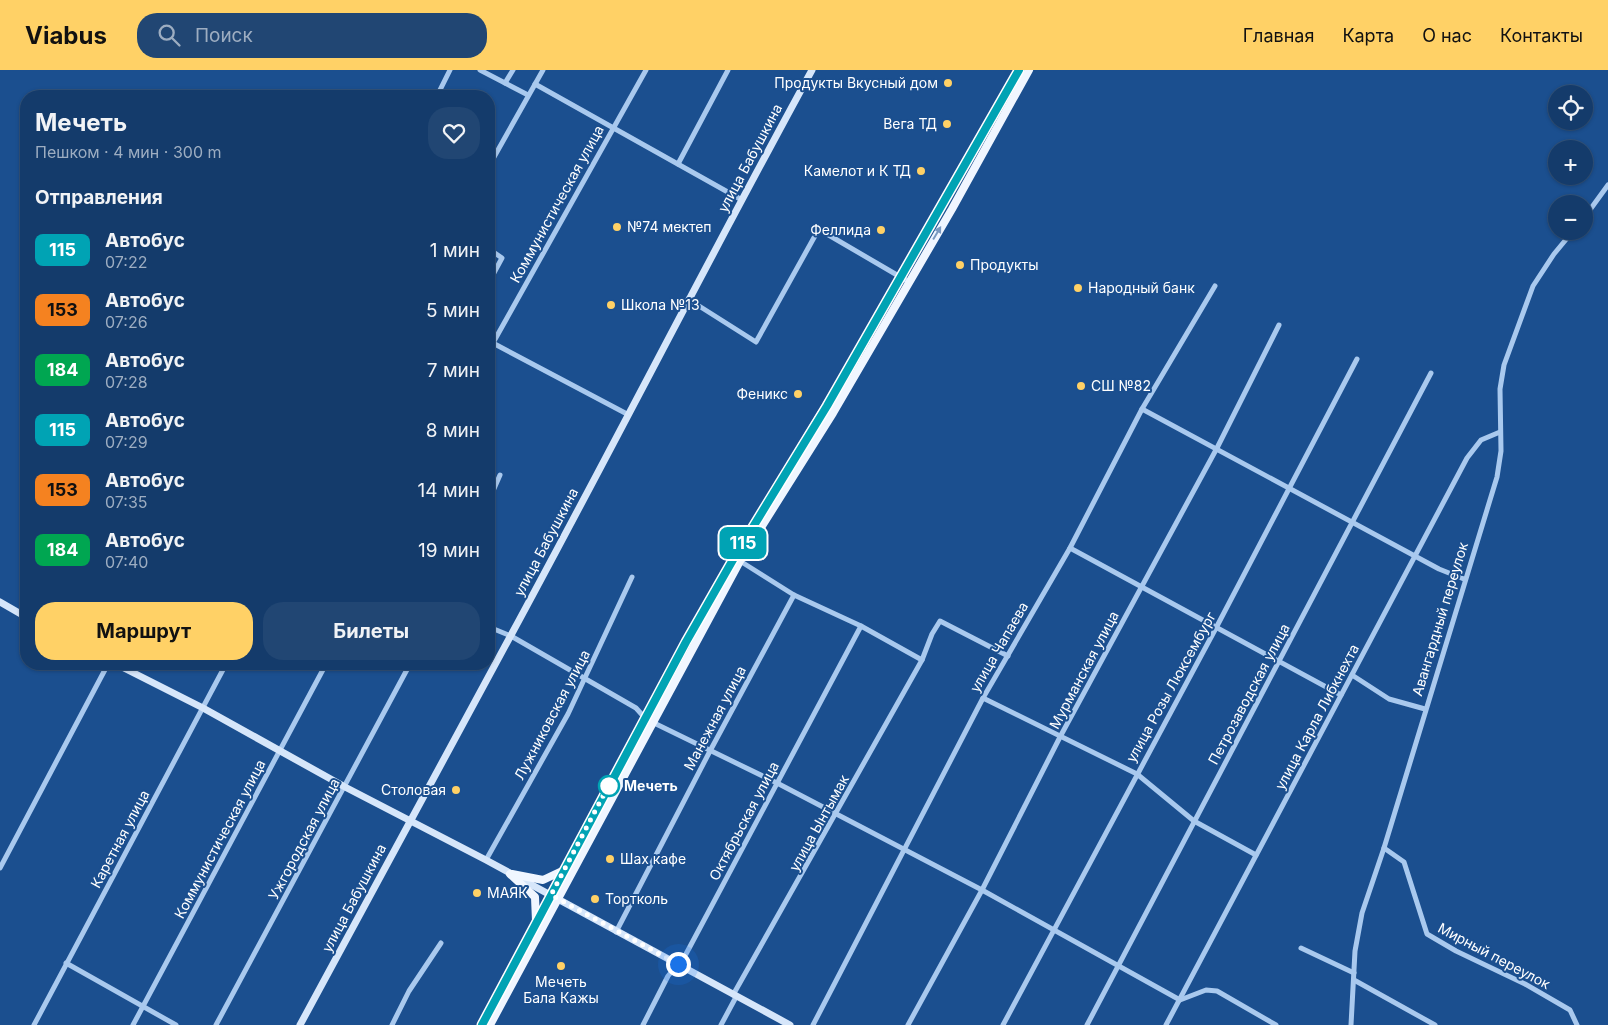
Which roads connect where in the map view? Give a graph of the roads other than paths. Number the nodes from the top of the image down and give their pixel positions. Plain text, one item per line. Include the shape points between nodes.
1 (450, 70) edge
2 (480, 70) edge
3 (513, 70) edge
4 (543, 70) edge
5 (646, 70) edge
6 (728, 70) edge
7 (812, 70) edge
8 (1019, 70) edge
9 (1029, 70) edge
10 (505, 83) junction
11 (535, 84) junction
12 (440, 90) edge
13 (528, 95) junction
14 (613, 127) junction
15 (496, 154) edge
16 (678, 164) junction
17 (1608, 185) edge
18 (742, 200) junction
19 (1593, 206) edge
20 (1566, 240) edge
21 (495, 253) edge
22 (495, 271) edge
23 (900, 276) junction
24 (909, 282) junction
25 (1215, 286) dead end
26 (688, 300) junction
27 (1279, 324) dead end
28 (495, 335) edge
29 (495, 344) edge
30 (1357, 359) dead end
31 (1431, 373) dead end
32 (1142, 409) junction
33 (627, 414) junction
34 (1500, 432) junction
35 (1216, 448) junction
36 (500, 475) dead end
37 (495, 486) edge
38 (1290, 487) junction
39 (1353, 521) junction
40 (1070, 548) junction
41 (1416, 554) junction
42 (740, 561) junction
43 (632, 577) dead end
44 (1464, 579) junction
45 (1141, 587) junction
46 (794, 595) junction
47 (0, 602) edge
48 (20, 613) edge
49 (861, 626) junction
50 (1216, 628) junction
51 (495, 629) edge
52 (511, 636) junction
53 (1008, 656) junction
54 (922, 660) junction
55 (1279, 662) junction
56 (495, 665) edge
57 (105, 670) edge
58 (131, 670) edge
59 (223, 670) edge
60 (323, 670) edge
61 (407, 670) edge
62 (492, 670) edge
63 (1352, 674) junction
64 (586, 679) junction
65 (1341, 695) junction
66 (983, 698) junction
67 (204, 708) junction
68 (1425, 709) junction
69 (648, 720) junction
70 (1060, 737) junction
71 (281, 751) junction
72 (710, 751) junction
73 (1136, 774) junction
74 (778, 783) junction
75 (345, 787) junction
76 (836, 814) junction
77 (410, 819) junction
78 (1194, 820) junction
79 (1384, 848) junction
80 (903, 849) junction
81 (1256, 855) junction
82 (486, 860) junction
83 (0, 868) edge
84 (564, 871) junction
85 (510, 874) junction
86 (982, 890) junction
87 (554, 897) junction
88 (536, 923) junction
89 (1055, 929) junction
90 (616, 932) junction
91 (441, 944) dead end
92 (1301, 948) dead end
93 (66, 963) junction
94 (678, 964) junction
95 (1119, 966) junction
96 (1354, 973) junction
97 (1354, 980) junction
98 (735, 996) junction
99 (1180, 1000) junction
100 (142, 1007) junction
101 (34, 1025) edge
102 (133, 1025) edge
103 (176, 1025) edge
104 (216, 1025) edge
105 (300, 1025) edge
106 (392, 1025) edge
107 (482, 1025) edge
108 (490, 1025) edge
109 (643, 1025) edge
110 (722, 1025) edge
111 (790, 1025) edge
112 (813, 1025) edge
113 (908, 1025) edge
114 (1003, 1025) edge
115 (1087, 1025) edge
116 (1166, 1025) edge
117 (1276, 1025) edge
118 (1351, 1025) edge
119 (1434, 1025) edge
120 (1577, 1025) edge

1 - 12 street
2 - 10 street
3 - 10 street
4 - 11 street
5 - 14 street, Коммунистическая улица
6 - 16 street
7 - 18 street, улица Бабушкина
8 - 23 main road
24 -> 9 main road
10 - 13 street
11 - 13 street
11 - 14 street
13 - 15 street
14 - 16 street
14 - 28 street, Коммунистическая улица
16 - 18 street
17 - 19 street
18 - 26 street, улица Бабушкина
20 - 34 street, Авангардный переулок via 1533,286 1518,326 1501,380
21 - 22 street via 502,258
23 - 24 street
23 - 26 street via 820,230 756,342
23 - 69 main road via 827,406 729,566
24 - 42 main road via 833,413
25 - 32 street, улица Чапаева
26 - 33 street, улица Бабушкина
27 - 35 street, Мурманская улица
29 - 33 street
30 - 38 street, улица Розы Люксембург
31 - 39 street, Петрозаводская улица
32 - 35 street
32 - 40 street, улица Чапаева
33 - 52 street, улица Бабушкина
34 - 41 street, улица Карла Либкнехта via 1481,440 1467,458
34 - 44 street, Авангардный переулок via 1497,477
35 - 38 street
35 - 45 street, Мурманская улица
36 - 37 street
38 - 39 street
38 - 50 street, улица Розы Люксембург
39 - 41 street
39 - 55 street, Петрозаводская улица
40 - 45 street
40 - 53 street, улица Чапаева
41 - 44 street via 1439,569
41 - 63 street, улица Карла Либкнехта
42 - 46 street
42 - 69 main road
43 - 64 street, Лужниковская улица
44 - 68 street, Авангардный переулок
45 - 50 street
45 - 70 street, Мурманская улица
46 - 49 street
46 - 72 street, Манежная улица
47 - 48 street
49 - 54 street
49 - 74 street, Октябрьская улица
50 - 55 street
50 - 73 street, улица Розы Люксембург
51 - 52 street
52 - 56 street, улица Бабушкина
52 - 64 street
53 - 54 street, улица Ынтымак via 940,621
53 - 66 street, улица Чапаева
54 - 76 street, улица Ынтымак
55 - 65 street
55 - 78 street, Петрозаводская улица
57 - 83 street
58 - 67 street
59 - 67 street, Каретная улица
60 - 71 street, Коммунистическая улица
61 - 75 street, Ужгородская улица
62 - 77 street, улица Бабушкина
63 - 65 street, улица Карла Либкнехта
63 - 68 street via 1389,699
64 - 69 street via 636,708
64 - 82 street, Лужниковская улица
65 - 81 street, улица Карла Либкнехта
66 - 70 street
66 - 80 street, улица Чапаева
67 - 71 street
67 - 93 street, Каретная улица
68 - 79 street, Авангардный переулок
69 - 72 street
69 - 84 main road
69 - 87 main road
70 - 73 street
70 - 86 street, Мурманская улица
71 - 75 street
71 - 100 street, Коммунистическая улица
72 - 74 street
72 - 90 street, Манежная улица
73 - 78 street
73 - 89 street, улица Розы Люксембург
74 - 76 street
74 - 94 street, Октябрьская улица
75 - 77 street
75 - 104 street, Ужгородская улица
76 - 80 street
76 - 98 street, улица Ынтымак
77 - 82 street
77 - 105 street, улица Бабушкина
78 - 81 street
78 - 95 street, Петрозаводская улица
79 - 96 street, Авангардный переулок via 1362,913
79 - 120 street, Мирный переулок via 1404,862 1427,934 1570,1010
80 - 86 street
80 - 112 street, улица Чапаева
81 - 99 street, улица Карла Либкнехта
82 - 85 street
84 - 85 main road via 543,880
84 - 87 main road
85 - 87 street
85 - 88 main road via 535,897
86 - 89 street
86 - 113 street, Мурманская улица
87 - 88 main road
87 - 90 street
87 - 108 main road
88 - 107 main road
89 - 95 street
89 - 114 street, улица Розы Люксембург
90 - 94 street
91 - 106 street via 409,991
92 - 96 street
93 - 100 street
93 - 101 street, Каретная улица
94 - 98 street
94 - 109 street, Октябрьская улица via 668,976
95 - 99 street
95 - 115 street, Петрозаводская улица
96 - 97 street, Авангардный переулок
97 - 118 street, Авангардный переулок
97 - 119 street
98 - 110 street, улица Ынтымак
98 - 111 street
99 - 116 street, улица Карла Либкнехта
99 - 117 street via 1206,990 1217,991
100 - 102 street, Коммунистическая улица
100 - 103 street

